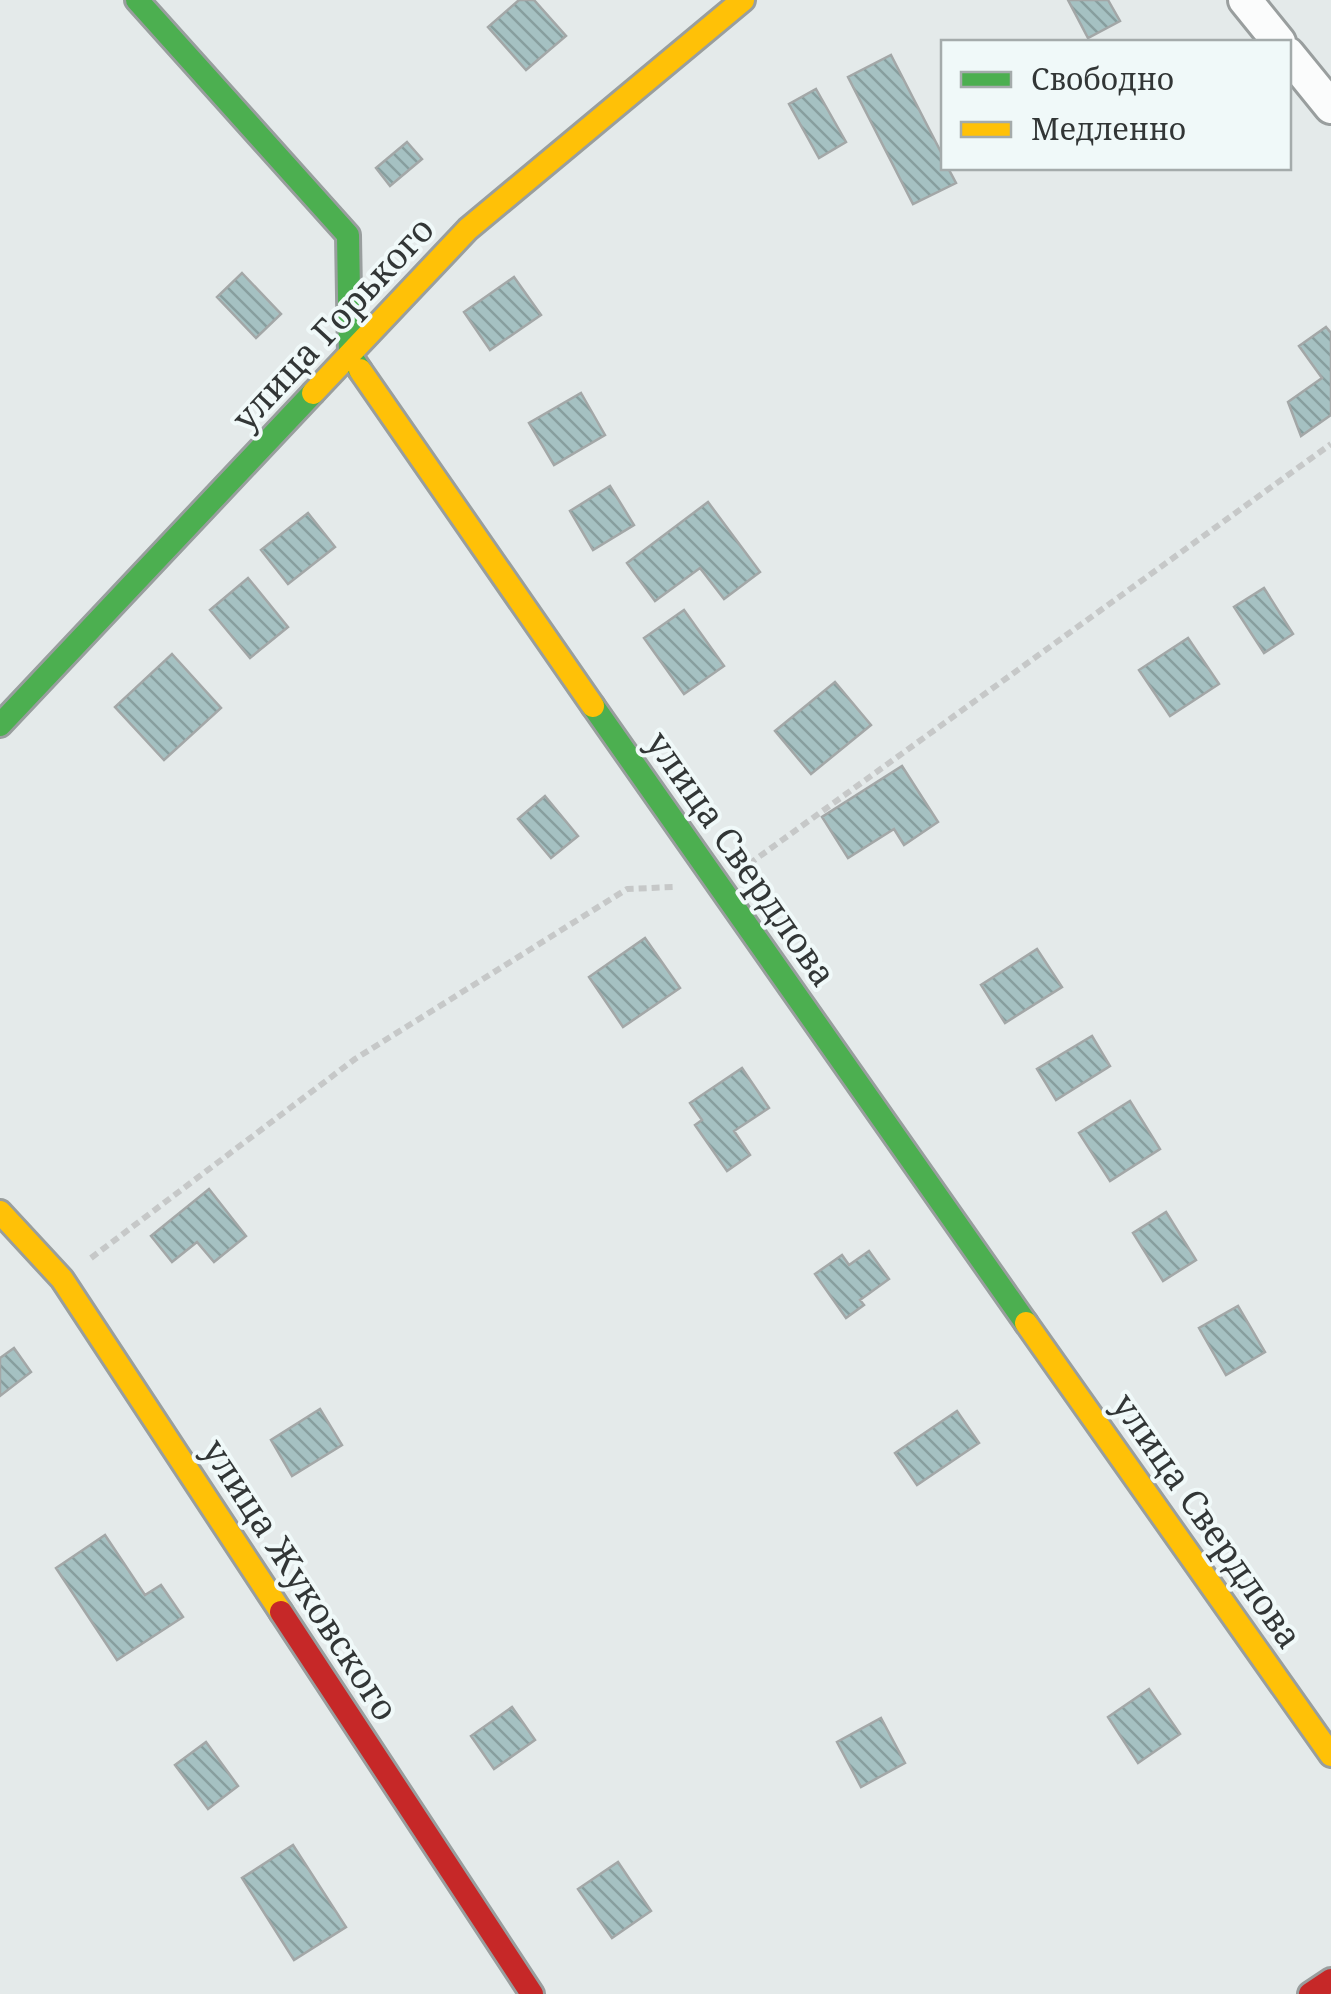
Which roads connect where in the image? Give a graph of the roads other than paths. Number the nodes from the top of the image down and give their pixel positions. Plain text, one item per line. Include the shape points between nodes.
1 (138, 0) edge
2 (743, 0) edge
3 (1245, 0) edge
4 (1277, 40) edge
5 (1291, 58) edge
6 (1331, 106) edge
7 (350, 354) junction
8 (0, 724) edge
9 (0, 1212) edge
10 (1331, 1755) edge
11 (1331, 1980) edge
12 (532, 1994) edge
13 (1310, 1994) edge

1 - 7 street via 348,236
2 - 7 street, улица Горького via 468,229
3 - 4 street
5 - 6 street
7 - 8 street, улица Горького
7 - 10 street, улица Свердлова
9 - 12 street, улица Жуковского via 62,1280
11 - 13 street

